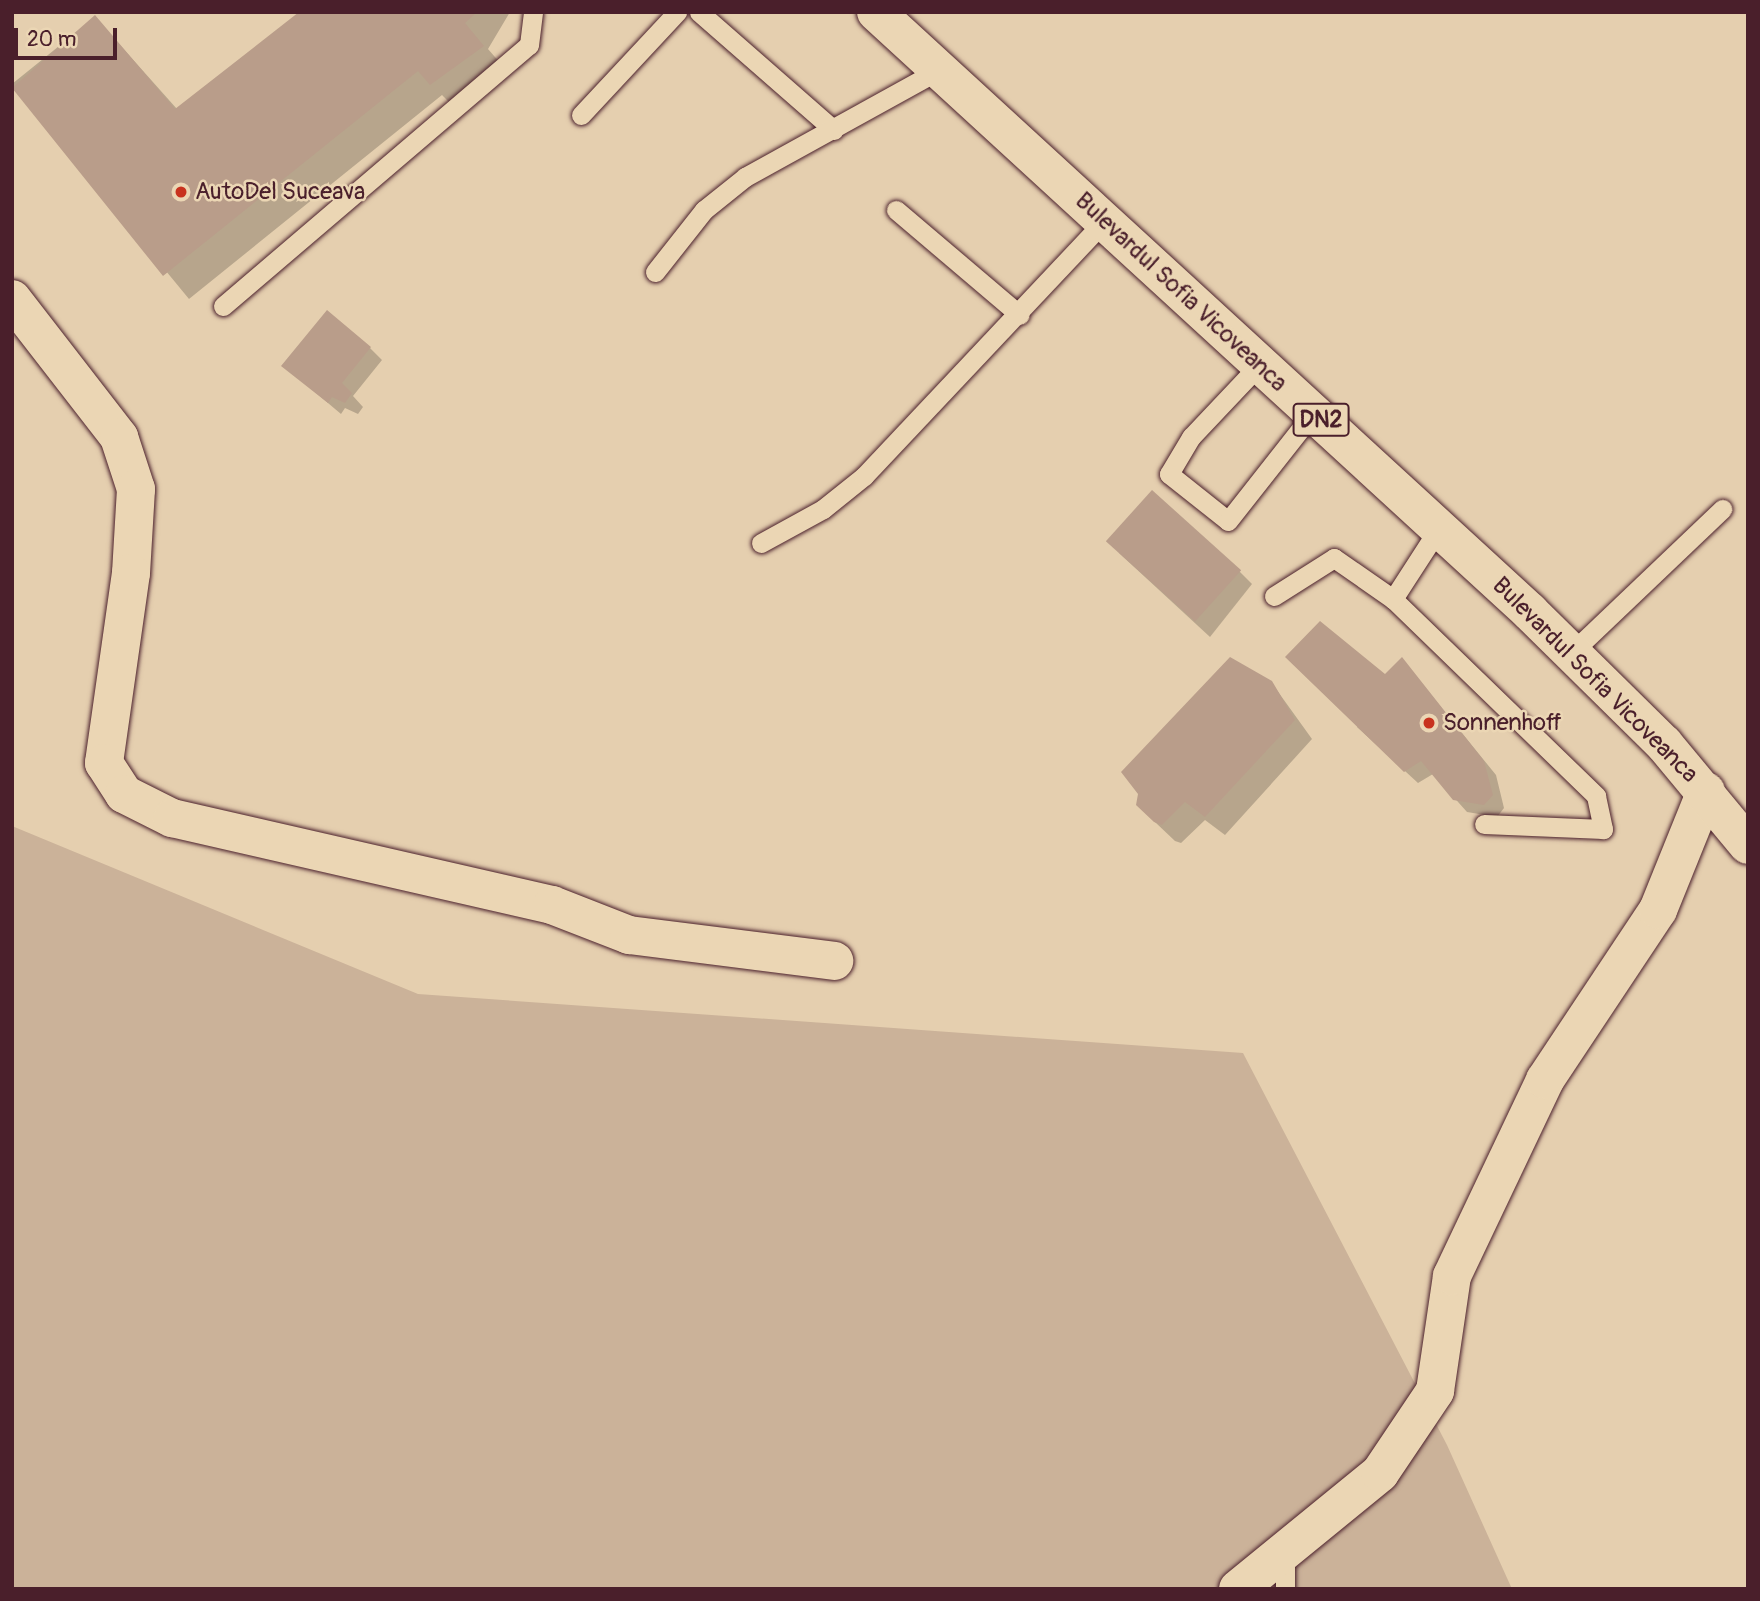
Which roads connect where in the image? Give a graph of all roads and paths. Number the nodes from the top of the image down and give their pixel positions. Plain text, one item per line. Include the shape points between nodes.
1 (533, 12) edge
2 (677, 12) edge
3 (699, 12) edge
4 (876, 12) edge
5 (939, 70) junction
6 (582, 115) dead end
7 (834, 130) junction
8 (896, 209) dead end
9 (1104, 222) junction
10 (655, 272) dead end
11 (12, 299) edge
12 (223, 306) dead end
13 (1020, 316) junction
14 (1260, 364) junction
15 (1313, 413) junction
16 (1722, 509) dead end
17 (1439, 528) junction
18 (761, 543) dead end
19 (1274, 596) dead end
20 (1393, 598) junction
21 (1572, 653) junction
22 (1706, 790) junction
23 (1484, 824) dead end
24 (1748, 845) edge
25 (834, 961) dead end
26 (1285, 1570) edge
27 (1238, 1589) edge

1 - 12 lane via 529,46
2 - 6 lane
3 - 7 lane
4 - 5 street, Bulevardul Sofia Vicoveanca / DN2
5 - 7 lane
5 - 9 street, Bulevardul Sofia Vicoveanca / DN2
7 - 10 lane via 745,177 704,210
8 - 13 lane
9 - 13 lane
9 - 14 street, Bulevardul Sofia Vicoveanca / DN2
11 - 25 street via 119,437 135,489 131,573 104,763 124,794 172,818 552,905 629,935
13 - 18 lane via 864,475 823,509
14 - 15 street, Bulevardul Sofia Vicoveanca / DN2
14 - 15 lane via 1191,437 1169,474 1228,521
15 - 17 street, Bulevardul Sofia Vicoveanca / DN2
16 - 21 lane
17 - 20 lane
17 - 21 street, Bulevardul Sofia Vicoveanca / DN2
19 - 20 lane via 1334,558
20 - 23 lane via 1596,796 1603,829
21 - 22 street, Bulevardul Sofia Vicoveanca / DN2
22 - 24 street, Bulevardul Sofia Vicoveanca / DN2
22 - 26 street via 1658,909 1545,1080 1452,1276 1435,1391 1380,1474
26 - 27 street

